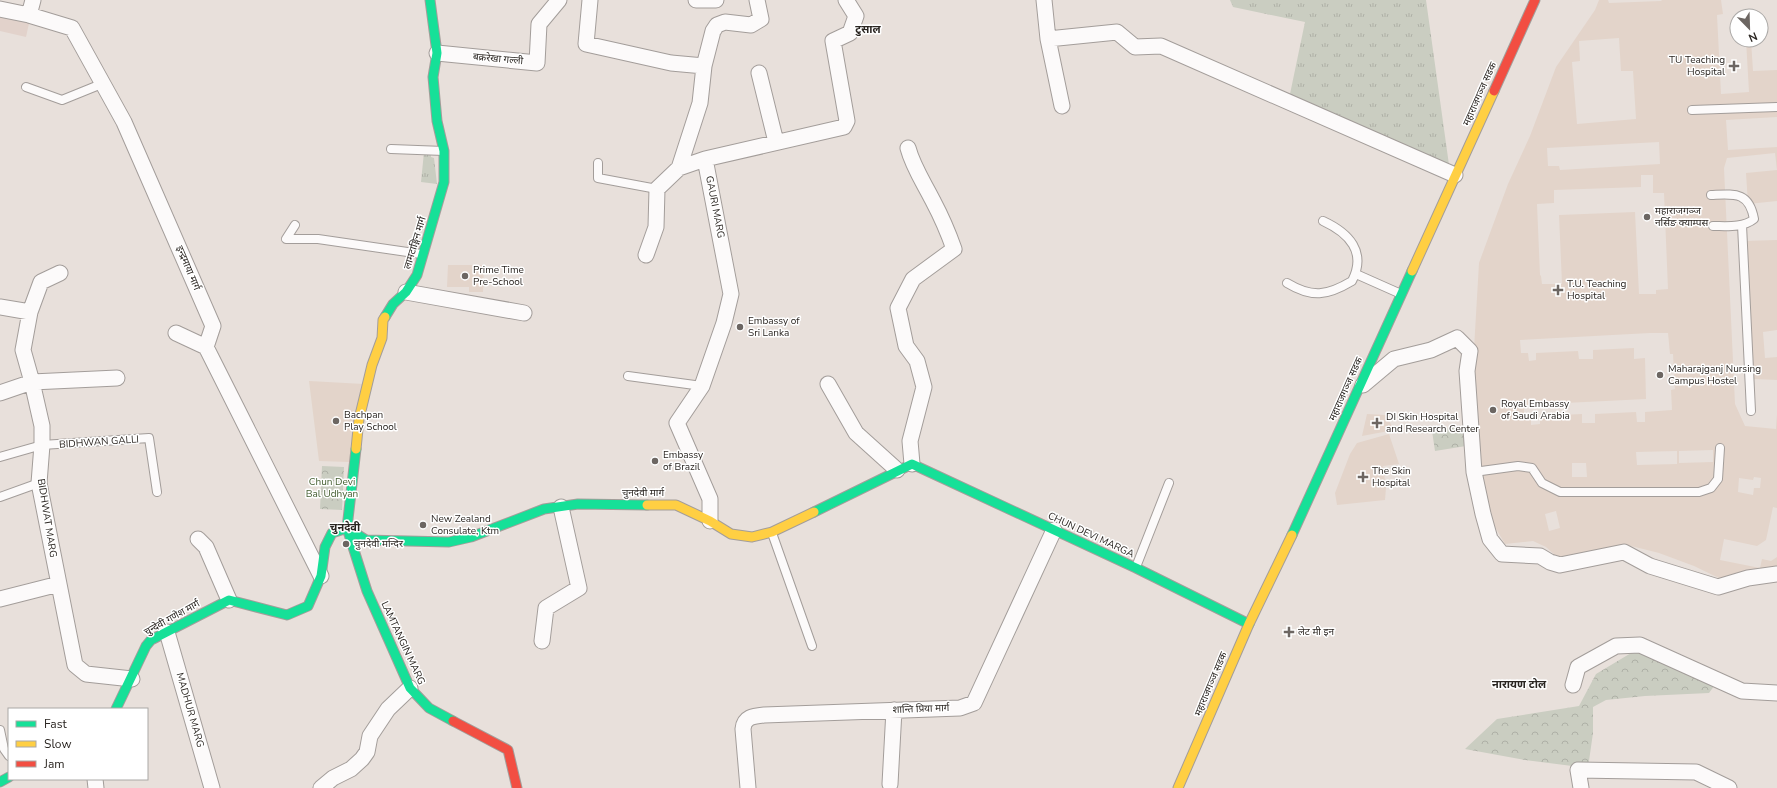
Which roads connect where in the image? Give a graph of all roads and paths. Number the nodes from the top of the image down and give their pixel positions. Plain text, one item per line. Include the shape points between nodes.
1 (33, 0) edge
2 (430, 0) edge
3 (559, 0) edge
4 (590, 0) edge
5 (696, 0) edge
6 (716, 0) edge
7 (757, 0) edge
8 (846, 0) edge
9 (1044, 0) edge
10 (1535, 0) edge
11 (0, 9) edge
12 (29, 15) junction
13 (1048, 39) junction
14 (437, 53) junction
15 (704, 66) junction
16 (759, 73) dead end
17 (104, 83) junction
18 (26, 87) dead end
19 (1062, 106) dead end
20 (1777, 107) edge
21 (1692, 110) dead end
22 (776, 142) junction
23 (908, 148) dead end
24 (391, 149) dead end
25 (444, 151) junction
26 (706, 159) junction
27 (598, 163) dead end
28 (679, 168) junction
29 (1455, 176) junction
30 (657, 189) junction
31 (1711, 195) dead end
32 (1323, 221) dead end
33 (295, 225) dead end
34 (1742, 225) junction
35 (1713, 226) dead end
36 (424, 254) junction
37 (646, 255) dead end
38 (60, 273) dead end
39 (1356, 274) junction
40 (1287, 283) dead end
41 (406, 292) junction
42 (1401, 294) junction
43 (0, 307) edge
44 (30, 312) junction
45 (524, 313) dead end
46 (176, 333) dead end
47 (206, 348) junction
48 (628, 376) dead end
49 (117, 378) dead end
50 (32, 382) junction
51 (828, 384) dead end
52 (702, 386) junction
53 (1359, 388) junction
54 (0, 393) edge
55 (1752, 411) dead end
56 (42, 445) junction
57 (1720, 448) dead end
58 (0, 457) edge
59 (917, 466) junction
60 (897, 470) junction
61 (1474, 472) junction
62 (39, 483) junction
63 (1169, 483) dead end
64 (157, 492) dead end
65 (0, 498) edge
66 (562, 507) junction
67 (710, 521) junction
68 (347, 528) junction
69 (1054, 530) junction
70 (772, 532) junction
71 (198, 539) dead end
72 (1136, 568) junction
73 (1777, 574) edge
74 (321, 576) junction
75 (59, 584) junction
76 (0, 599) edge
77 (229, 600) junction
78 (1249, 624) junction
79 (167, 632) junction
80 (542, 641) dead end
81 (812, 646) dead end
82 (132, 679) junction
83 (1573, 685) dead end
84 (410, 688) junction
85 (1777, 693) edge
86 (117, 708) edge
87 (894, 710) junction
88 (0, 730) edge
89 (8, 755) edge
90 (890, 784) dead end
91 (212, 788) edge
92 (321, 788) edge
93 (517, 788) edge
94 (748, 788) edge
95 (1178, 788) edge
96 (1581, 788) edge
97 (1729, 788) edge

1 - 12 street
2 - 14 street, लामटाङ्गिन मार्ग
3 - 14 street, बक्ररेखा गल्ली via 539,24 537,63
4 - 15 street via 586,44 671,63
5 - 6 street
7 - 15 street via 761,20 751,25 726,22 717,25
8 - 22 street via 856,16 850,33 833,42 847,121 844,127
9 - 13 street
10 - 29 street, महाराजगञ्ज सडक
11 - 12 street, इन्द्रमाया मार्ग
12 - 17 street, इन्द्रमाया मार्ग via 72,28
13 - 19 street
13 - 29 street via 1117,32 1135,47 1161,46
14 - 25 street, लामटाङ्गिन मार्ग via 433,77 435,106
15 - 28 street via 700,102
16 - 22 street
17 - 18 lane via 62,100
17 - 47 street, इन्द्रमाया मार्ग via 124,122 213,326
20 - 21 lane
22 - 26 street
23 - 59 street via 954,249 912,279 898,308 906,346 917,361 924,387 910,440
24 - 25 lane
25 - 36 street, लामटाङ्गिन मार्ग via 444,182
26 - 28 street
26 - 52 street, GAURI MARG via 732,294
27 - 30 lane via 598,178
28 - 30 street
29 - 42 street, महाराजगञ्ज सडक
30 - 37 street via 656,227
31 - 34 lane via 1736,194 1743,197 1750,205 1754,219
32 - 39 lane via 1341,231 1353,245 1359,263
33 - 36 lane via 286,239 318,239
34 - 35 lane
34 - 55 lane
36 - 41 street, लामटाङ्गिन मार्ग via 417,275
38 - 44 street, BIDHWAT MARG via 41,282
39 - 40 lane via 1352,281 1328,293 1300,291
39 - 42 lane
41 - 45 street
41 - 68 street, लामटाङ्गिन मार्ग via 393,304 383,320 382,338 372,365 359,419
42 - 53 street, महाराजगञ्ज सडक
43 - 44 street
44 - 50 street, BIDHWAT MARG via 23,350
46 - 47 street
47 - 74 street
48 - 52 lane
49 - 50 street
50 - 54 street
50 - 56 street, BIDHWAT MARG via 42,426
51 - 60 street via 856,433
52 - 67 street, GAURI MARG via 678,423 710,499
53 - 61 street via 1394,359 1431,350 1457,338 1470,351 1467,371
53 - 78 street, महाराजगञ्ज सडक
56 - 58 lane
56 - 62 street, BIDHWAT MARG
56 - 64 lane, BIDHWAN GALLI via 149,438
57 - 61 lane via 1718,479 1711,488 1699,492 1560,492 1542,483 1532,468 1518,466
59 - 60 street, चुनदेवी मार्ग
59 - 69 street, CHUN DEVI MARGA
60 - 70 street, चुनदेवी मार्ग
61 - 73 street via 1490,540 1502,554 1540,556 1560,565 1624,552 1650,566 1718,587 1748,578
62 - 65 lane
62 - 75 street, BIDHWAT MARG
63 - 72 lane
66 - 67 street, चुनदेवी मार्ग via 578,504 676,504
66 - 68 street, चुनदेवी मार्ग via 544,509 471,537 449,542 366,540
66 - 80 street via 579,588 546,608
67 - 70 street, चुनदेवी मार्ग via 731,534 741,536 752,537
68 - 74 street via 332,533 325,547
68 - 84 street, LAMTANGIN MARG via 367,591
69 - 72 street, CHUN DEVI MARGA
69 - 87 street, शान्ति प्रिया मार्ग via 974,703 960,708
70 - 81 lane
71 - 77 street via 206,547
72 - 78 street, CHUN DEVI MARGA
74 - 77 street via 308,606 288,615
75 - 76 street
75 - 82 street, BIDHWAT MARG via 75,665 86,674
77 - 79 street, चुन्देवी गणेश मार्ग
78 - 95 street, महाराजगञ्ज सडक
79 - 82 street, चुन्देवी गणेश मार्ग via 151,640 146,646
79 - 91 street, MADHUR MARG
82 - 86 street, चुन्देवी गणेश मार्ग
83 - 85 street via 1578,667 1616,646 1640,644 1742,691
84 - 92 street via 388,709 370,736 367,752 362,759
84 - 93 street, LAMTANGIN MARG via 429,708 508,750
87 - 90 street
87 - 94 street, शान्ति प्रिया मार्ग via 749,717 743,729
88 - 89 lane via 4,749
96 - 97 street via 1578,770 1696,772

